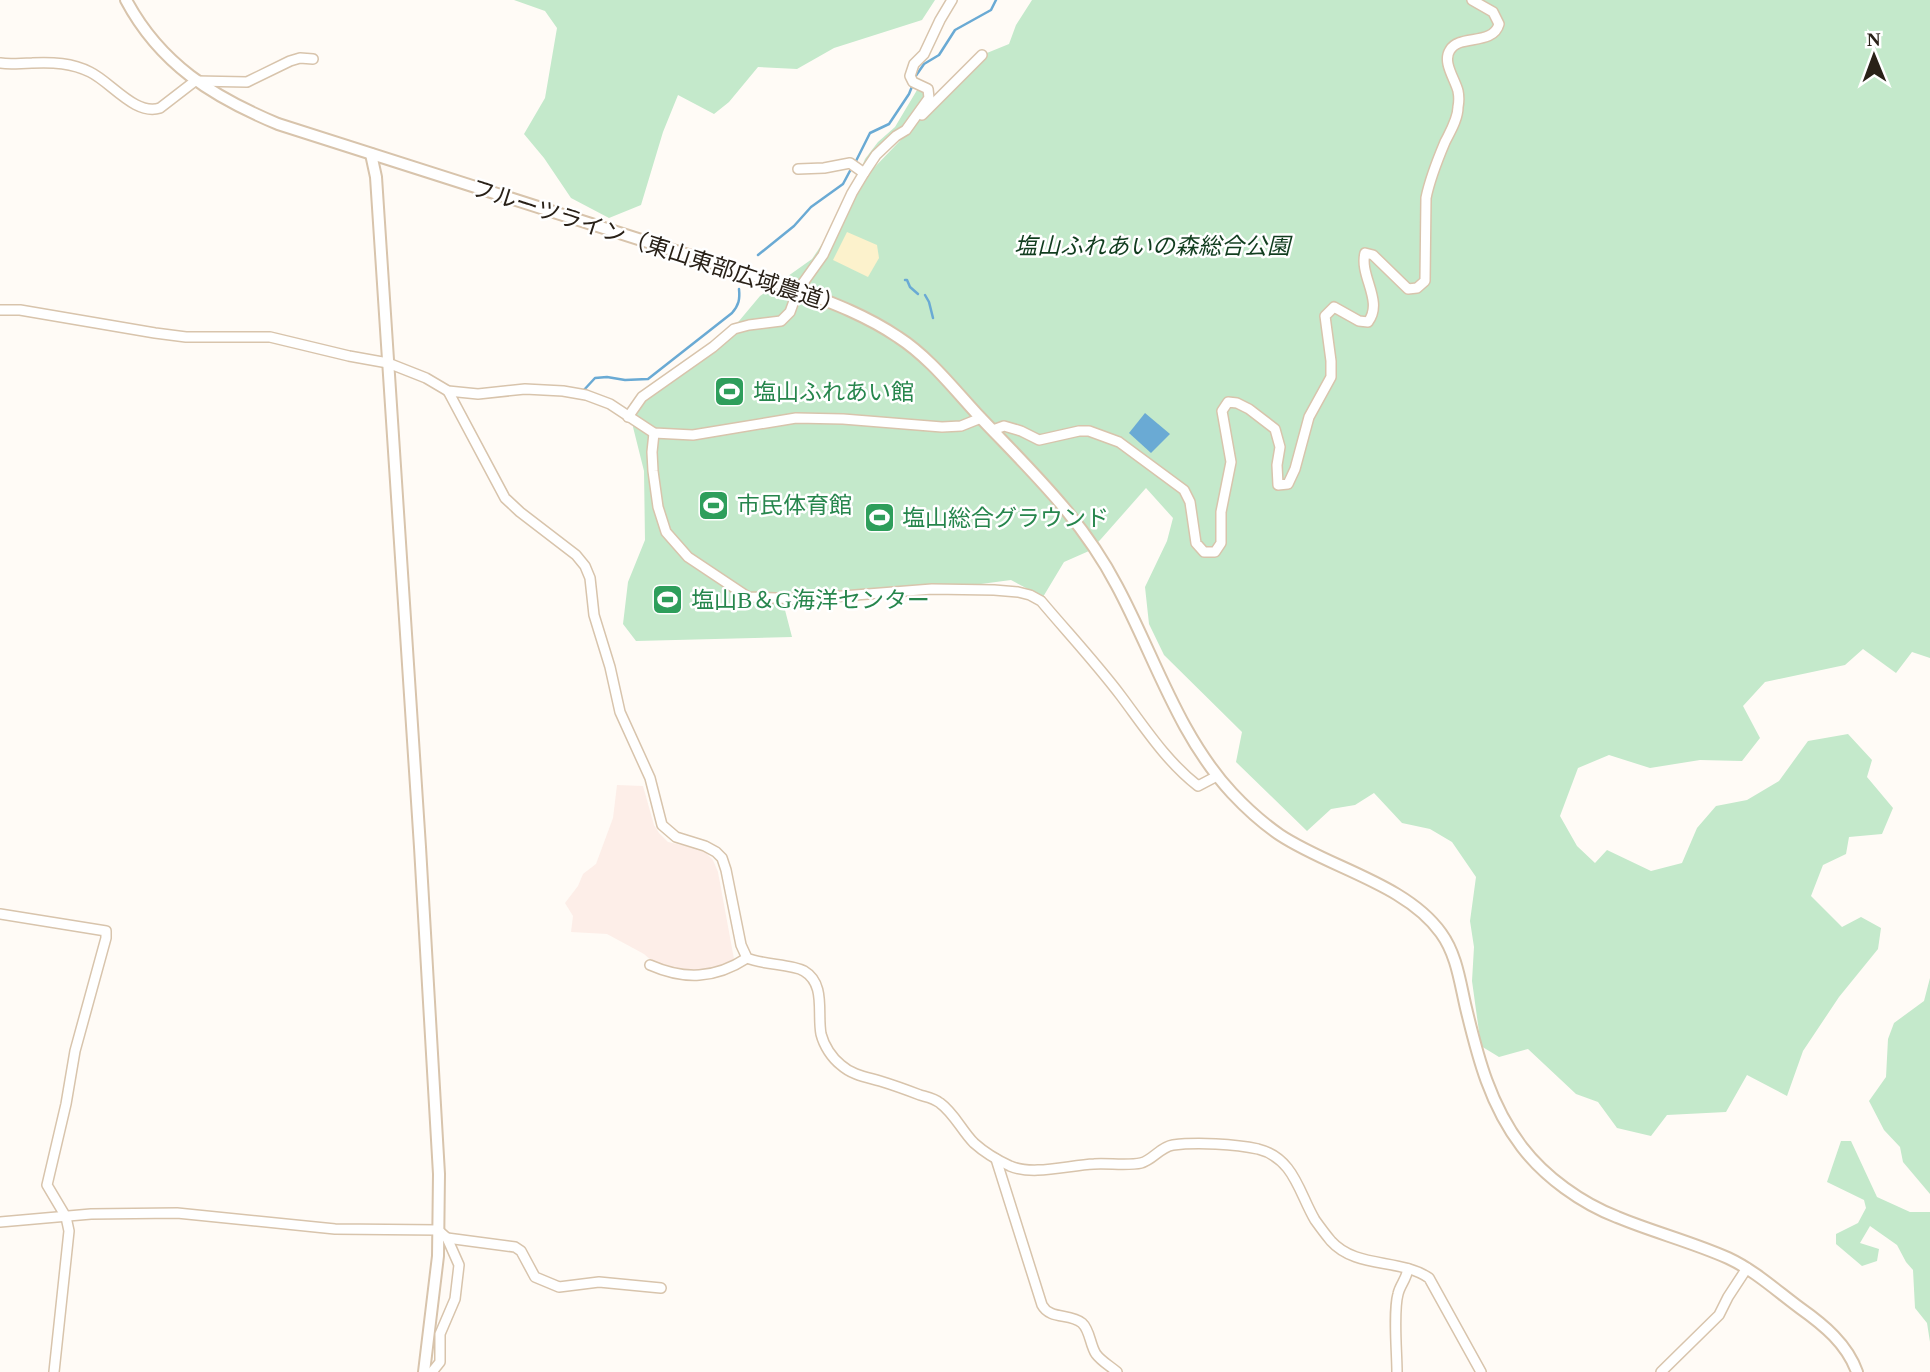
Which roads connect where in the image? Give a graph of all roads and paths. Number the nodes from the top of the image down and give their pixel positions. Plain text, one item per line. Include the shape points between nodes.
1 (126, 0) edge
2 (952, 0) edge
3 (1472, 0) edge
4 (982, 55) dead end
5 (313, 59) dead end
6 (0, 63) edge
7 (195, 81) junction
8 (906, 130) junction
9 (371, 154) junction
10 (798, 169) dead end
11 (862, 171) junction
12 (798, 290) junction
13 (0, 310) edge
14 (388, 363) junction
15 (448, 391) junction
16 (628, 417) junction
17 (981, 418) junction
18 (993, 430) junction
19 (654, 433) junction
20 (1217, 776) junction
21 (0, 914) edge
22 (747, 958) junction
23 (650, 965) dead end
24 (996, 1159) junction
25 (66, 1217) junction
26 (0, 1222) edge
27 (438, 1230) junction
28 (447, 1238) junction
29 (1408, 1269) junction
30 (1750, 1271) junction
31 (661, 1288) dead end
32 (54, 1372) edge
33 (424, 1372) edge
34 (432, 1372) edge
35 (1117, 1372) edge
36 (1397, 1372) edge
37 (1481, 1372) edge
38 (1661, 1372) edge
39 (1857, 1372) edge

1 - 7 street, フルーツライン（東山東部広域農道） via 155,42
2 - 8 street via 914,64 910,76 928,89 929,98
3 - 18 street via 1493,12 1499,24 1492,35 1450,48 1448,64 1458,91 1458,111 1426,198 1425,281 1408,289 1373,255 1365,253 1363,265 1374,314 1368,322 1359,321 1334,307 1325,316 1331,377 1309,417 1288,484 1278,485 1280,447 1275,429 1249,409 1228,402 1222,411 1231,462 1221,512 1221,543 1215,552 1204,552 1196,543 1184,490 1119,442 1089,430 1039,440 1004,426
4 - 8 street
5 - 7 street via 290,61 247,82
6 - 7 street via 71,65 93,74 146,110 160,108
7 - 9 street, フルーツライン（東山東部広域農道） via 278,124
8 - 11 street
9 - 12 street, フルーツライン（東山東部広域農道）
9 - 14 street
10 - 11 street via 850,163
11 - 12 street via 823,255
12 - 16 street via 790,312 781,321 734,329 642,397
12 - 17 street, フルーツライン（東山東部広域農道） via 857,312 898,336
13 - 14 street via 186,337 270,337
14 - 15 street
14 - 27 street via 439,1174
15 - 16 street via 563,391 610,404
15 - 22 street via 505,498 584,566 620,712 650,778 662,825 676,837 705,846 722,858
16 - 19 street
17 - 18 street, フルーツライン（東山東部広域農道）
17 - 19 street via 942,428 796,418 693,435
18 - 20 street, フルーツライン（東山東部広域農道） via 1092,541 1188,730
19 - 20 street via 653,471 666,533 688,557 748,597 804,599 932,589 1030,595 1041,601 1179,771 1198,786
20 - 30 street, フルーツライン（東山東部広域農道） via 1281,836 1410,902 1430,918 1444,936 1456,965 1491,1096 1524,1149 1546,1172 1613,1216 1715,1252
21 - 25 street via 106,931 47,1185
22 - 23 street via 708,976 674,974
22 - 24 street via 806,972 818,992 823,1041 842,1066 940,1103 973,1142
24 - 29 street via 1033,1170 1143,1163 1174,1145 1262,1150 1291,1172 1316,1221 1341,1250
24 - 35 street via 1042,1305 1049,1313 1081,1322 1098,1357
25 - 26 street
25 - 27 street via 177,1213 335,1229
25 - 32 street via 69,1231
27 - 28 street
27 - 33 street
28 - 31 street via 515,1247 535,1277 559,1287 599,1282
28 - 34 street via 459,1265 455,1299 440,1334 440,1362
29 - 36 street via 1396,1306
29 - 37 street via 1432,1282
30 - 38 street via 1719,1315
30 - 39 street via 1830,1332

